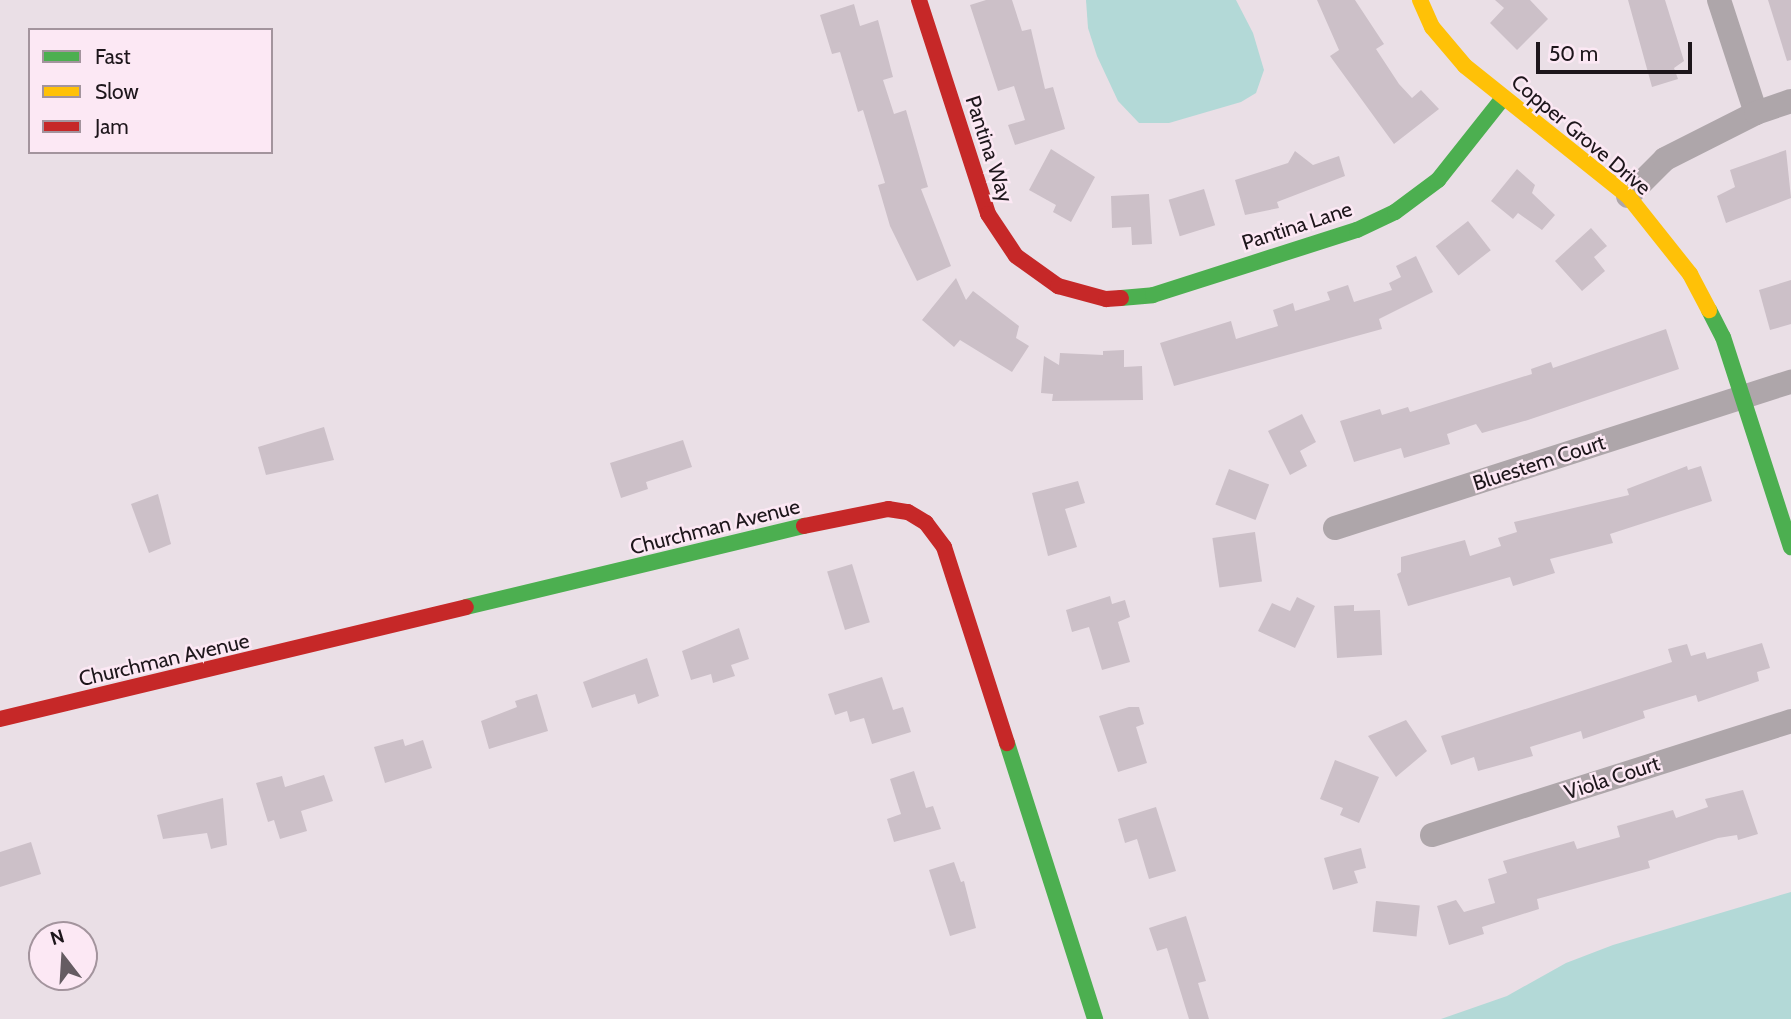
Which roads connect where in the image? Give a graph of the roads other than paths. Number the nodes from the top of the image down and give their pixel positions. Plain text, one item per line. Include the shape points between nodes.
1 (919, 0) edge
2 (1420, 0) edge
3 (1719, 0) edge
4 (1503, 98) junction
5 (1791, 101) edge
6 (1756, 113) junction
7 (1628, 196) junction
8 (1058, 286) joint
9 (1791, 382) edge
10 (1744, 398) junction
11 (1335, 528) dead end
12 (1791, 547) edge
13 (0, 719) edge
14 (1791, 721) edge
15 (1432, 835) dead end
16 (1096, 1019) edge

1 - 8 street, Pantina Way via 988,214 1016,256
2 - 4 street, Copper Grove Drive via 1432,27 1465,66
3 - 6 street
4 - 7 street, Copper Grove Drive
4 - 8 street, Pantina Lane via 1438,180 1395,212 1357,230 1153,295 1106,299
5 - 6 street
6 - 7 street via 1665,159
7 - 10 street, Copper Grove Drive via 1690,274 1723,337
9 - 10 street, Bluestem Court
10 - 11 street, Bluestem Court
10 - 12 street, Copper Grove Drive
13 - 16 street, Churchman Avenue via 831,520 888,509 908,512 926,523 944,547
14 - 15 street, Viola Court

